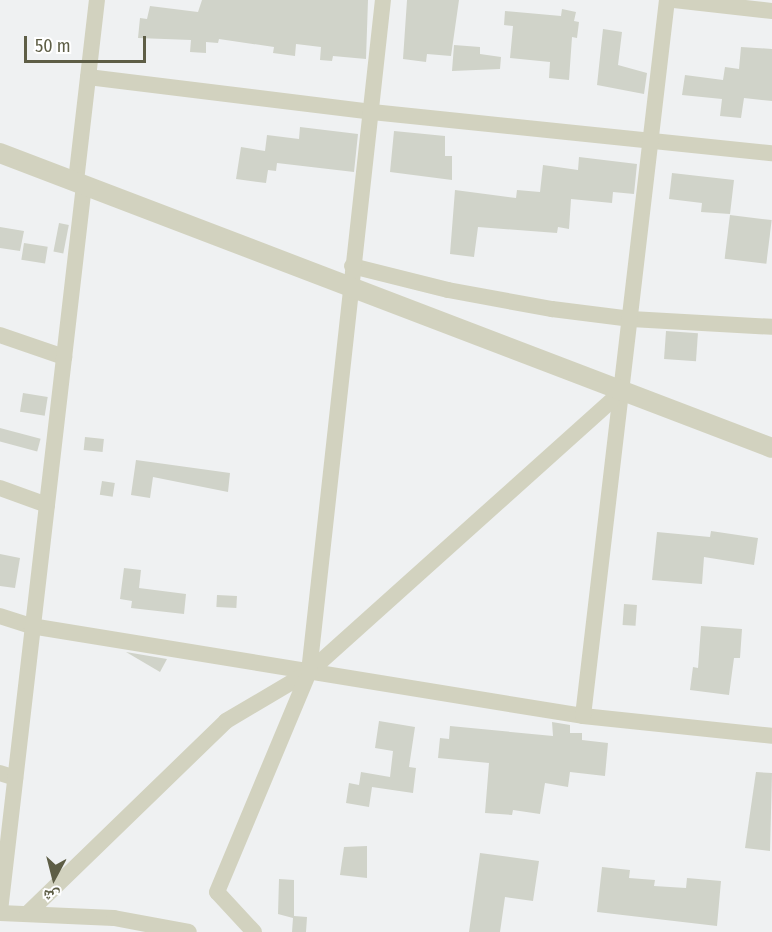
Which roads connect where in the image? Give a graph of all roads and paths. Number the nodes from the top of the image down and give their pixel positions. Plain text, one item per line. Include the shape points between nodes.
1 (97, 0) edge
2 (383, 0) edge
3 (667, 0) edge
4 (674, 0) edge
5 (772, 11) edge
6 (88, 77) junction
7 (372, 112) junction
8 (651, 139) junction
9 (0, 153) edge
10 (772, 153) edge
11 (80, 183) junction
12 (352, 266) junction
13 (349, 289) junction
14 (631, 319) junction
15 (772, 327) edge
16 (0, 335) edge
17 (64, 357) junction
18 (622, 391) junction
19 (772, 448) edge
20 (0, 488) edge
21 (48, 505) junction
22 (0, 616) edge
23 (31, 626) junction
24 (309, 672) junction
25 (583, 716) junction
26 (772, 736) edge
27 (7, 775) edge
28 (0, 912) edge
29 (27, 914) junction
30 (189, 932) edge
31 (254, 932) edge

1 - 6 street
2 - 7 street
3 - 8 street
4 - 5 street
6 - 7 street
6 - 11 street
7 - 8 street
7 - 12 street
8 - 10 street
8 - 14 street
9 - 11 street
11 - 13 street
11 - 17 street
12 - 13 street
12 - 14 street via 448,290
13 - 18 street
13 - 24 street
14 - 15 street
14 - 18 street
16 - 17 street
17 - 21 street
18 - 19 street
18 - 24 street
18 - 25 street
20 - 21 street
21 - 23 street
22 - 23 street
23 - 24 street
23 - 27 street
24 - 25 street
24 - 29 street via 226,721
24 - 31 street via 217,892
25 - 26 street
27 - 28 street
28 - 29 street
29 - 30 street via 114,918

